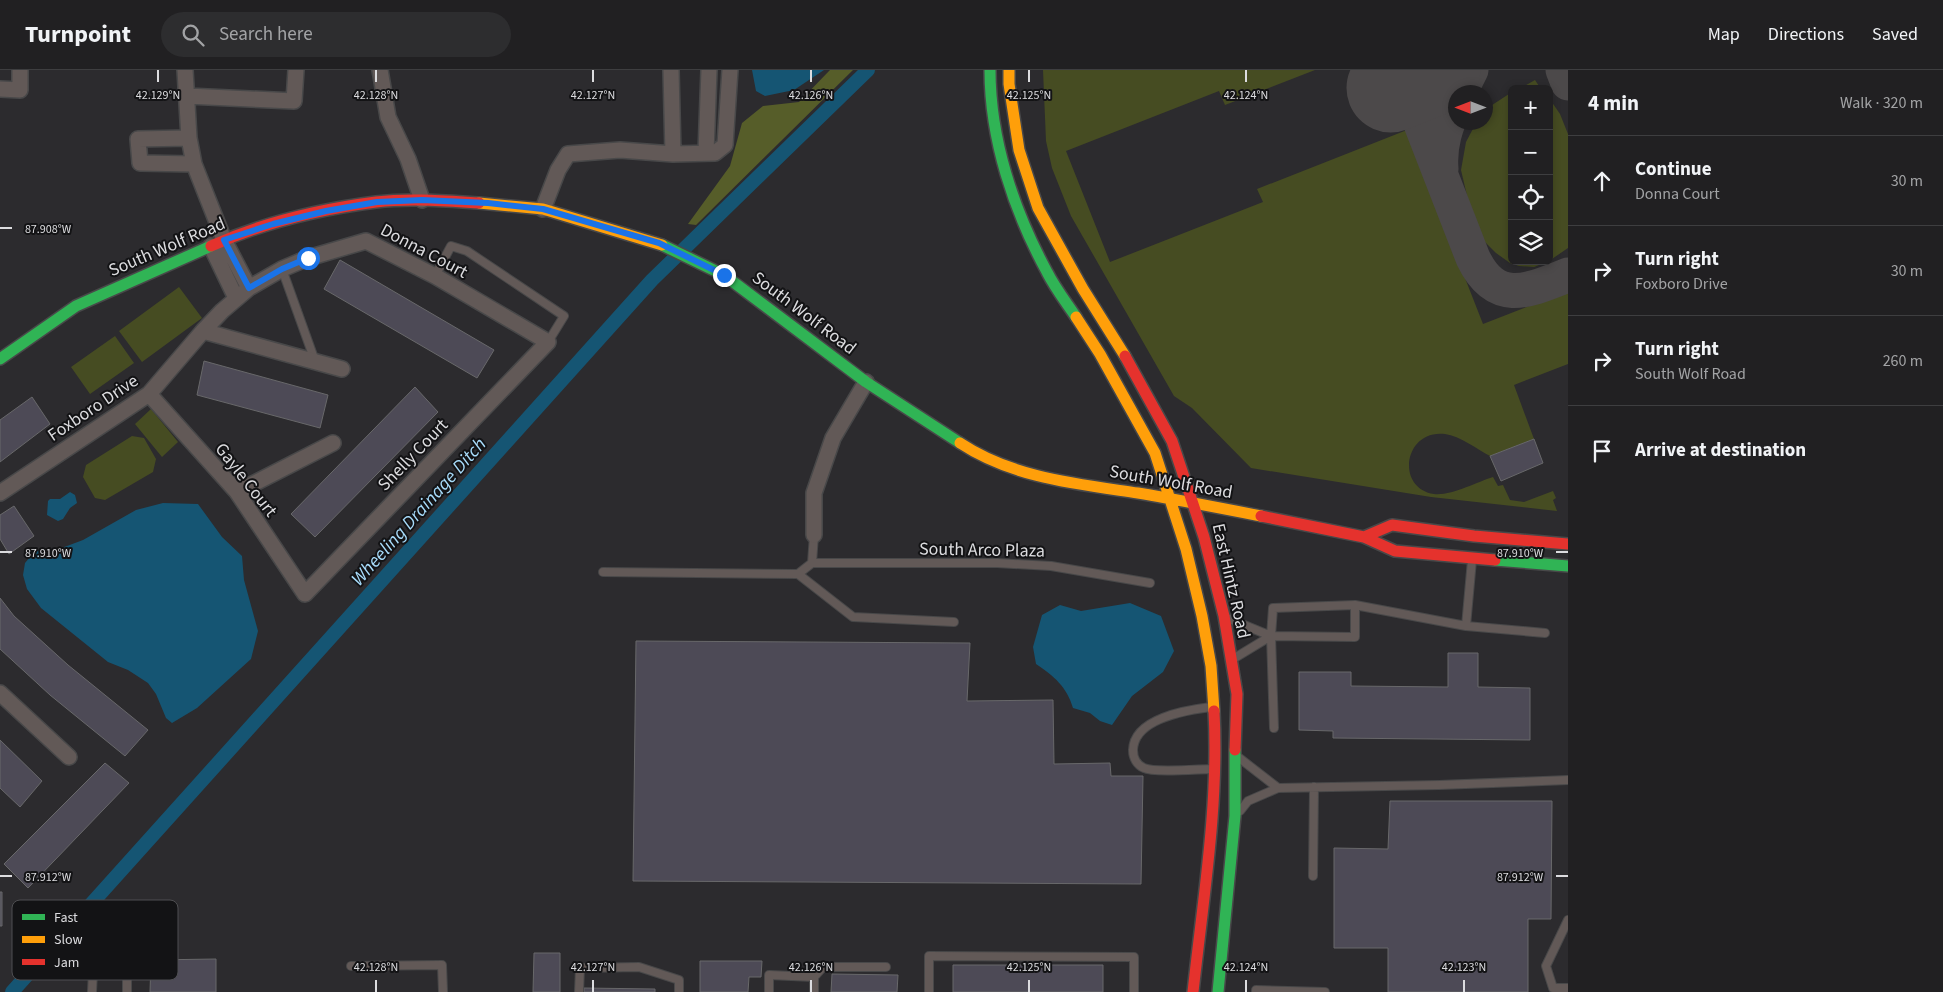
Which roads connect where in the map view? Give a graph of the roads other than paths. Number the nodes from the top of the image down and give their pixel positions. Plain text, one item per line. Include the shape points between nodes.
1 (20, 70) edge
2 (185, 70) edge
3 (296, 70) edge
4 (380, 70) edge
5 (671, 70) edge
6 (709, 70) edge
7 (730, 70) edge
8 (990, 70) edge
9 (1009, 70) edge
10 (0, 89) edge
11 (187, 96) junction
12 (189, 138) junction
13 (710, 153) junction
14 (672, 154) junction
15 (194, 164) junction
16 (422, 200) junction
17 (543, 209) junction
18 (218, 243) junction
19 (282, 269) junction
20 (434, 276) junction
21 (249, 288) junction
22 (236, 298) junction
23 (203, 331) junction
24 (548, 342) junction
25 (0, 359) edge
26 (315, 361) junction
27 (342, 369) dead end
28 (866, 382) junction
29 (149, 394) junction
30 (333, 443) dead end
31 (237, 492) junction
32 (0, 493) edge
33 (1170, 499) junction
34 (1193, 502) junction
35 (814, 535) joint
36 (1364, 537) junction
37 (1568, 544) edge
38 (1472, 558) junction
39 (812, 563) junction
40 (1568, 566) edge
41 (603, 572) dead end
42 (798, 574) junction
43 (1150, 583) dead end
44 (305, 594) joint
45 (1354, 605) junction
46 (1224, 616) junction
47 (954, 622) dead end
48 (1466, 626) junction
49 (1545, 633) dead end
50 (1271, 636) junction
51 (1231, 660) junction
52 (0, 693) edge
53 (1214, 707) junction
54 (1274, 728) dead end
55 (1235, 755) junction
56 (69, 757) dead end
57 (1216, 768) junction
58 (1568, 780) edge
59 (1314, 787) junction
60 (1278, 788) junction
61 (1235, 816) junction
62 (1313, 876) dead end
63 (1568, 920) edge
64 (351, 966) dead end
65 (886, 967) dead end
66 (814, 978) junction
67 (1568, 988) edge
68 (443, 992) edge
69 (579, 992) edge
70 (679, 992) edge
71 (769, 992) edge
72 (814, 992) edge
73 (929, 992) edge
74 (1134, 992) edge
75 (1193, 992) edge
76 (1218, 992) edge
77 (1256, 992) edge
78 (1326, 992) edge

1 - 10 street via 20,90
2 - 11 street
3 - 11 street via 294,101
4 - 16 street via 388,117 408,159
5 - 14 street
6 - 13 street
7 - 13 street via 725,145
8 - 33 main road, East Hintz Road via 990,90 1001,156 1019,214 1047,273 1100,354 1155,453
9 - 34 main road, East Hintz Road via 1019,150 1038,208 1172,441
11 - 12 street
12 - 15 street
12 - 15 street via 138,139 140,163
13 - 14 street
14 - 17 street via 620,150 568,154
15 - 18 street
16 - 17 main road, South Wolf Road
16 - 18 main road, South Wolf Road via 377,202 326,211 273,224
17 - 28 main road, South Wolf Road via 659,243 724,275
18 - 21 street
18 - 22 street
18 - 25 main road, South Wolf Road via 76,306
19 - 20 street, Donna Court via 366,241
19 - 21 street, Donna Court
19 - 26 lane
20 - 24 street, Donna Court
20 - 24 lane via 451,246 466,251 564,316
21 - 22 street, Foxboro Drive
22 - 23 street, Foxboro Drive
23 - 26 street
23 - 29 street, Foxboro Drive
24 - 44 street, Shelly Court
26 - 27 street
28 - 33 main road, South Wolf Road via 972,451 1012,468 1054,480
28 - 35 street via 832,438 814,492
29 - 31 street, Gayle Court
29 - 32 street, Foxboro Drive
30 - 31 street
31 - 44 street, Gayle Court
33 - 34 main road, South Wolf Road
33 - 53 main road, East Hintz Road via 1202,616
34 - 36 main road, South Wolf Road
34 - 46 main road, East Hintz Road
35 - 39 lane
36 - 37 main road via 1392,526
36 - 38 main road, South Wolf Road via 1395,551
38 - 40 main road, South Wolf Road
38 - 48 lane
39 - 42 lane
39 - 43 lane, South Arco Plaza via 1051,566
41 - 42 lane
42 - 47 lane via 853,617
45 - 48 lane
45 - 50 lane via 1273,608
45 - 50 lane via 1354,637
46 - 50 lane
46 - 51 main road, East Hintz Road
48 - 49 lane
50 - 51 lane
50 - 54 lane
51 - 55 main road, East Hintz Road via 1237,694
52 - 56 street
53 - 57 main road, East Hintz Road
53 - 57 lane via 1157,720 1139,733 1133,749 1134,759 1139,765 1151,770
55 - 60 lane
55 - 61 main road, East Hintz Road
57 - 75 main road, East Hintz Road
58 - 59 lane
59 - 60 lane
59 - 62 lane
60 - 61 lane via 1248,802
61 - 76 main road, East Hintz Road
63 - 67 lane via 1546,966 1553,988
64 - 68 lane via 442,965
65 - 66 lane via 823,967
66 - 71 lane via 769,976
66 - 72 lane
69 - 70 lane via 580,968 639,967 679,980
73 - 74 lane via 929,956 1134,957
77 - 78 lane

